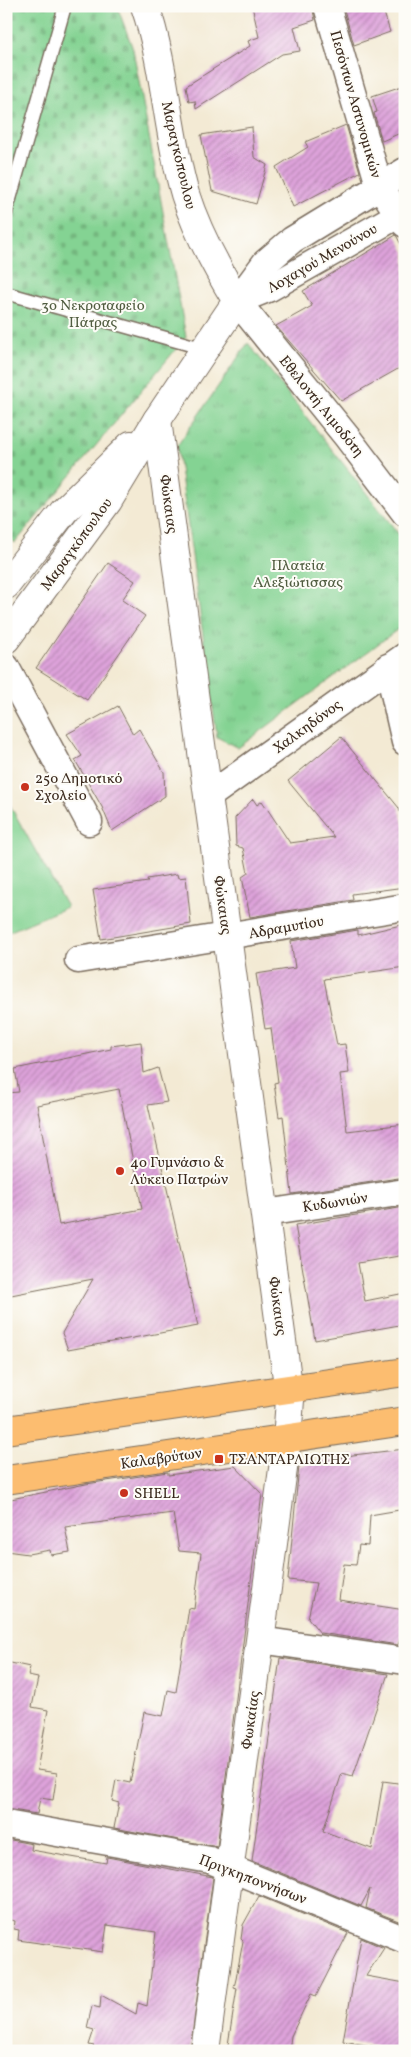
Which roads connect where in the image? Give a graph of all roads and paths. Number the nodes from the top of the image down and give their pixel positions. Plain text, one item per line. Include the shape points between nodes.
1 (65, 6) edge
2 (145, 6) edge
3 (327, 6) edge
4 (405, 171) edge
5 (379, 185) junction
6 (6, 213) edge
7 (403, 217) edge
8 (6, 293) edge
9 (238, 300) junction
10 (205, 349) junction
11 (157, 420) junction
12 (405, 513) edge
13 (6, 585) edge
14 (6, 639) edge
15 (396, 662) edge
16 (6, 666) edge
17 (405, 742) edge
18 (209, 796) junction
19 (89, 822) dead end
20 (405, 907) edge
21 (228, 937) junction
22 (78, 960) dead end
23 (405, 1192) edge
24 (266, 1213) junction
25 (402, 1367) edge
26 (289, 1390) junction
27 (405, 1421) edge
28 (6, 1430) edge
29 (287, 1439) junction
30 (81, 1469) junction
31 (106, 1478) dead end
32 (6, 1480) edge
33 (260, 1640) junction
34 (405, 1661) edge
35 (6, 1824) edge
36 (230, 1868) junction
37 (405, 1940) edge
38 (205, 2051) edge

1 - 6 lane
2 - 9 street, Μαραγκόπουλου via 156,45 185,194 212,258
3 - 5 street, Πεσόντων Αστυνομικών
4 - 5 street
5 - 7 street, Πεσόντων Αστυνομικών
5 - 9 street via 292,240 265,264
7 - 9 street, Λοχαγού Μενούνου via 270,288
8 - 10 lane
9 - 10 street, Μαραγκόπουλου
9 - 12 street, Εθελοντή Αιμοδότη
10 - 11 street, Μαραγκόπουλου
11 - 13 street, Μαραγκόπουλου via 64,511
11 - 14 street, Μαραγκόπουλου via 108,501
11 - 18 street, Φώκαιας
15 - 17 street
15 - 18 street, Χαλκηδόνος
16 - 19 street
18 - 21 street, Φώκαιας
20 - 21 street, Αδραμυτίου
21 - 22 street, Αδραμυτίου
21 - 24 street, Φώκαιας
23 - 24 street, Κυδωνιών
24 - 26 street, Φώκαιας
25 - 26 main road
26 - 28 main road
26 - 29 street, Φωκαίας
27 - 29 main road, Καλαβρύτων
29 - 30 main road, Καλαβρύτων via 141,1467
29 - 33 street, Φωκαίας
30 - 31 lane via 97,1480
30 - 32 main road, Καλαβρύτων
33 - 34 street
33 - 36 street, Φωκαίας
35 - 36 street, Πριγκηποννήσων via 198,1858
36 - 37 street, Πριγκηποννήσων
36 - 38 street, Φωκαίας

